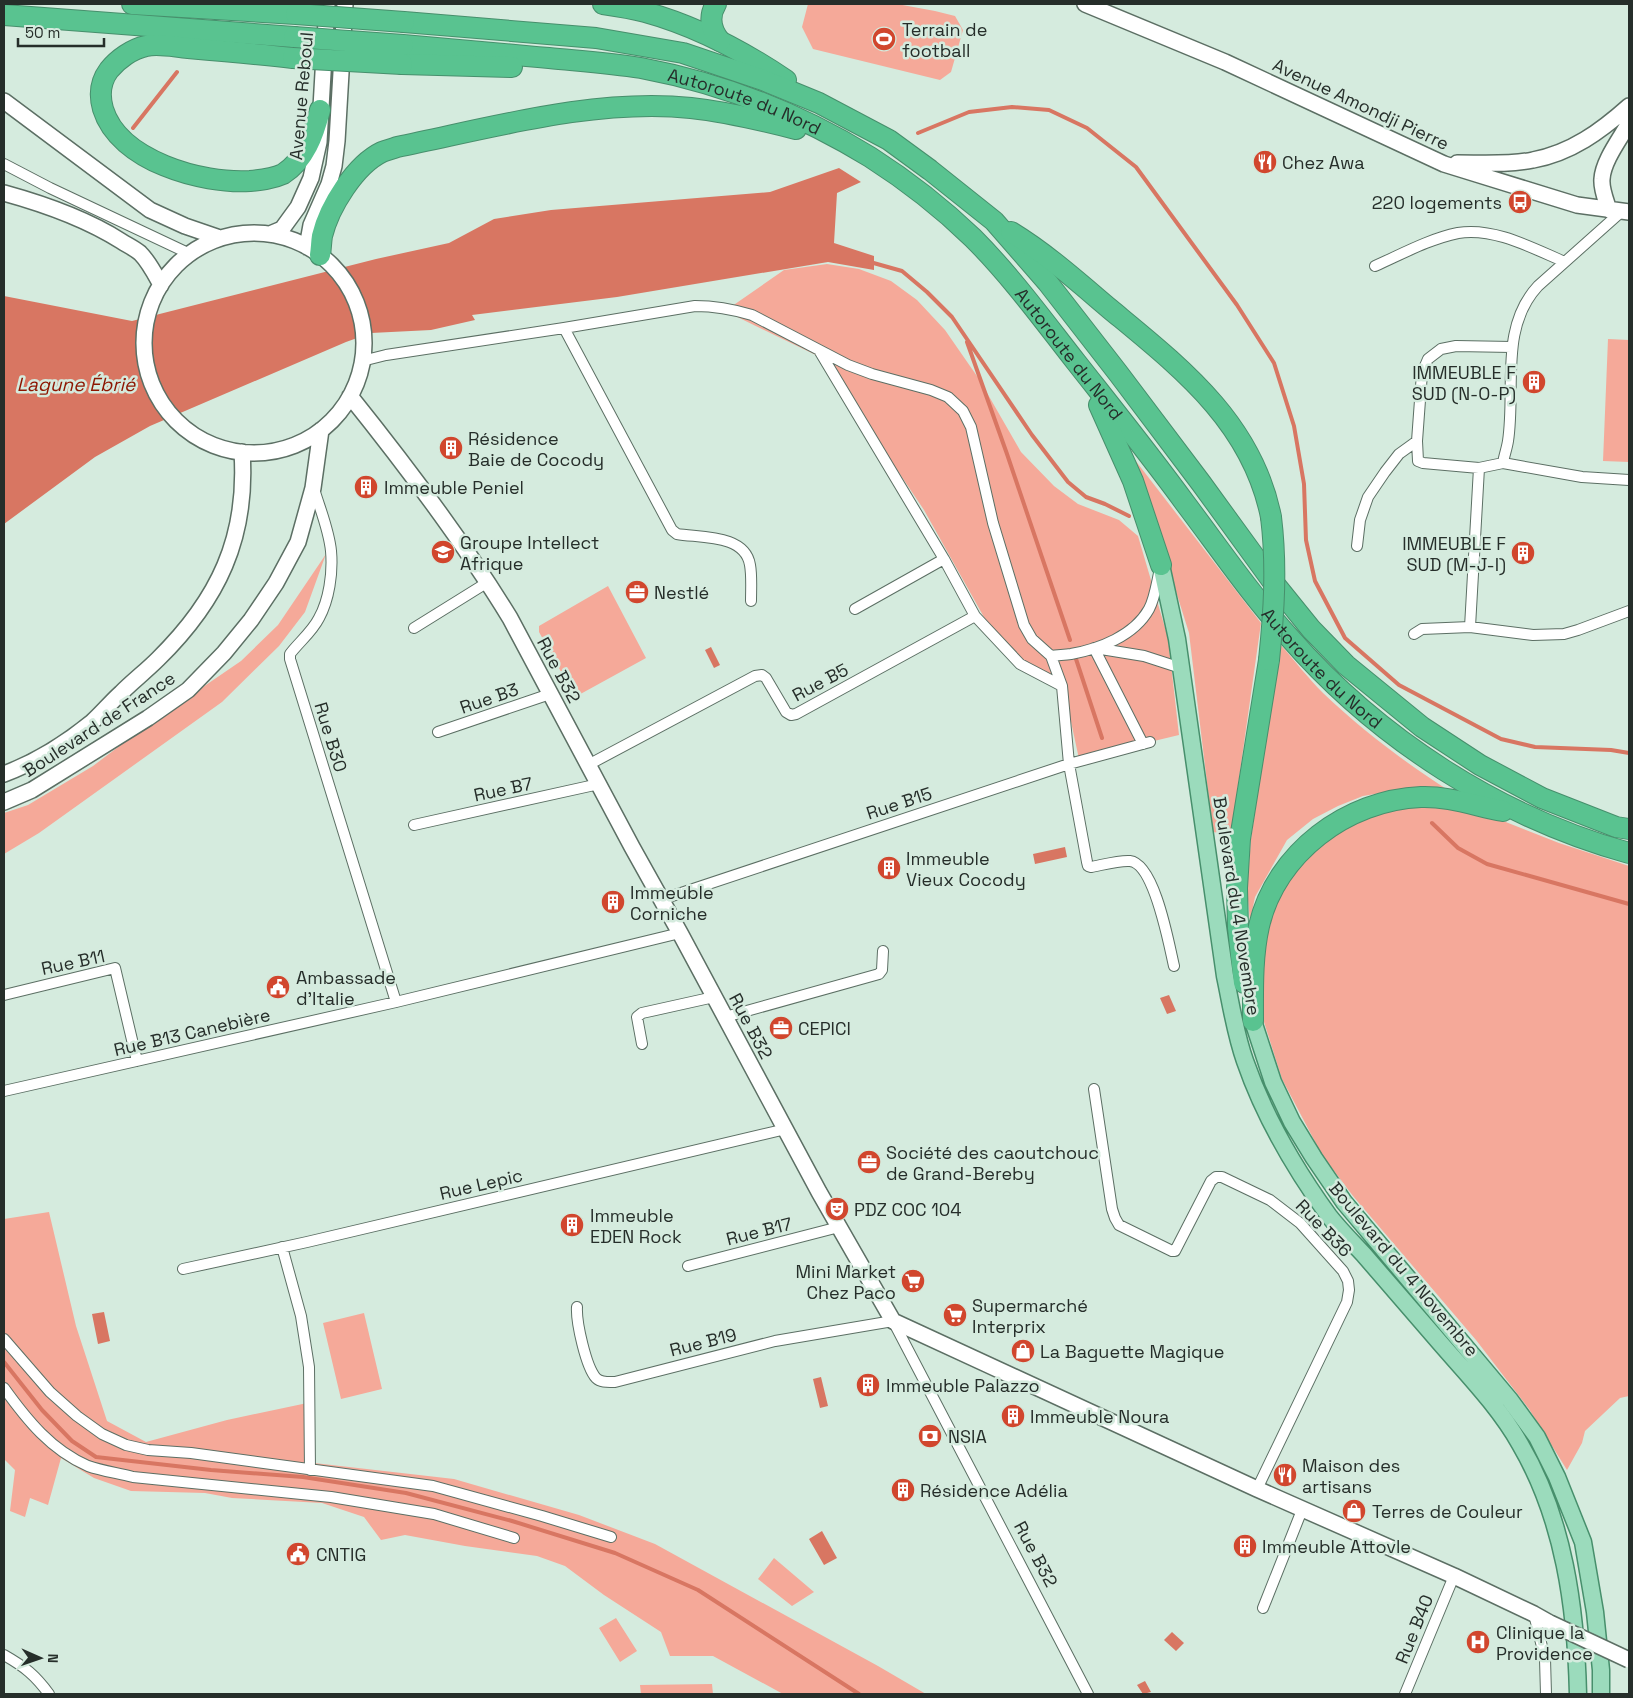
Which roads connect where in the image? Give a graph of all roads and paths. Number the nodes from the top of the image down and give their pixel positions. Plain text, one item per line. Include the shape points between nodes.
1 (132, 4) edge
2 (327, 4) edge
3 (345, 4) edge
4 (603, 4) edge
5 (716, 4) edge
6 (1085, 4) edge
7 (4, 15) edge
8 (720, 41) junction
9 (402, 54) junction
10 (4, 101) edge
11 (819, 103) junction
12 (1629, 106) edge
13 (320, 110) junction
14 (1629, 122) edge
15 (837, 138) junction
16 (4, 164) edge
17 (1444, 164) junction
18 (4, 193) edge
19 (1619, 211) edge
20 (994, 221) junction
21 (270, 234) junction
22 (220, 238) junction
23 (190, 254) junction
24 (319, 256) junction
25 (1565, 262) junction
26 (1375, 266) dead end
27 (161, 285) junction
28 (564, 328) junction
29 (1512, 346) junction
30 (819, 351) junction
31 (362, 361) junction
32 (1085, 373) junction
33 (350, 396) junction
34 (320, 430) junction
35 (1417, 441) junction
36 (242, 452) junction
37 (1502, 463) junction
38 (1479, 468) junction
39 (1629, 480) edge
40 (313, 488) junction
41 (1356, 546) dead end
42 (944, 559) junction
43 (1161, 565) junction
44 (488, 582) junction
45 (752, 600) dead end
46 (855, 609) dead end
47 (1629, 611) edge
48 (975, 616) junction
49 (1470, 627) junction
50 (414, 628) dead end
51 (1414, 634) dead end
52 (1094, 648) junction
53 (1052, 656) junction
54 (1181, 668) junction
55 (1062, 686) junction
56 (550, 694) junction
57 (438, 732) dead end
58 (588, 764) junction
59 (1069, 764) junction
60 (4, 774) edge
61 (599, 784) junction
62 (4, 802) edge
63 (1528, 816) junction
64 (414, 824) dead end
65 (1629, 829) edge
66 (1629, 853) edge
67 (660, 900) junction
68 (680, 932) junction
69 (883, 951) dead end
70 (1174, 966) dead end
71 (4, 995) edge
72 (714, 997) junction
73 (396, 1002) junction
74 (725, 1017) junction
75 (1253, 1021) junction
76 (642, 1044) dead end
77 (137, 1061) junction
78 (1094, 1089) dead end
79 (4, 1091) edge
80 (786, 1129) junction
81 (839, 1227) junction
82 (282, 1247) junction
83 (688, 1266) dead end
84 (183, 1269) dead end
85 (577, 1307) dead end
86 (893, 1321) junction
87 (4, 1339) edge
88 (4, 1388) edge
89 (310, 1470) junction
90 (1256, 1489) junction
91 (1302, 1510) junction
92 (611, 1537) dead end
93 (514, 1538) dead end
94 (1454, 1576) junction
95 (1264, 1608) dead end
96 (1534, 1614) junction
97 (4, 1655) edge
98 (1629, 1660) edge
99 (49, 1694) edge
100 (1088, 1694) edge
101 (1405, 1694) edge
102 (1546, 1694) edge
103 (1578, 1694) edge
104 (1601, 1694) edge

1 - 11 highway, Autoroute du Nord, bridge via 596,38 683,53
2 - 13 street, Avenue Reboul
3 - 24 street via 334,166 310,225
4 - 8 highway via 669,19
5 - 8 highway via 711,22
6 - 17 street, Avenue Amondji Pierre via 1225,62
7 - 9 highway, bridge via 294,37
8 - 11 highway via 768,68
9 - 13 highway, bridge via 293,58 146,46 123,56 101,82 100,93 107,120 135,150 171,168 216,181 263,180 283,173 308,145
9 - 15 highway, Autoroute du Nord via 597,62 676,75 772,107
10 - 22 street via 150,210
11 - 20 highway, Autoroute du Nord via 888,140
12 - 17 street via 1601,130 1556,154 1532,160
13 - 21 street, Avenue Reboul via 319,142 311,178 298,207 282,229
14 - 19 street via 1604,167 1602,180 1603,192
15 - 24 highway via 742,115 690,108 645,107 563,114 397,147 372,158 346,185 326,223
15 - 32 highway, Autoroute du Nord via 914,188 974,239 1025,296
16 - 23 street
17 - 19 street, Avenue Amondji Pierre via 1577,205
18 - 27 street via 68,214 114,236 142,256
19 - 25 street
20 - 65 highway, Autoroute du Nord via 1048,283 1273,582 1311,629 1346,665 1422,727 1480,765 1542,798
20 - 75 highway, bridge via 1034,246 1196,383 1235,430 1259,475 1271,518 1274,608 1269,660 1240,839 1237,888 1242,974
21 - 22 street via 237,234
21 - 24 street via 287,238
22 - 23 street
23 - 27 street via 175,266
24 - 31 street via 346,284 353,297 361,320
25 - 26 street via 1514,241 1477,232 1441,237
25 - 29 street via 1530,294
27 - 36 street via 145,330 144,347 156,393 178,423 196,436 213,445
28 - 30 street via 695,306 715,306 752,315
28 - 31 street
28 - 45 street via 672,530 677,534 723,540 742,549 750,564
29 - 35 street via 1456,346 1441,349 1428,359 1422,373
29 - 37 street via 1508,440
30 - 42 street
30 - 53 street via 872,374 948,397 963,411 971,427 993,523 1024,624 1032,639
31 - 33 street
32 - 43 highway via 1133,481
32 - 63 highway, Autoroute du Nord via 1251,591 1330,680 1404,743 1466,783
33 - 34 street via 334,418
33 - 44 street, Rue B32
34 - 36 street via 295,445 278,450
34 - 40 street, Boulevard de France
35 - 38 street via 1418,461
35 - 41 street via 1399,454 1368,497
36 - 60 street, Boulevard de France via 242,502 231,550 218,582 192,622 92,722 30,764
37 - 38 street
37 - 39 street via 1582,477
38 - 49 street
40 - 62 street, Boulevard de France via 298,542 276,583 224,653 188,690 32,790
40 - 73 street, Rue B30 via 332,552 330,579 326,603 318,620 290,654 290,659
42 - 46 street
42 - 48 street
43 - 52 street via 1149,608 1138,624 1114,640
43 - 54 main road, Boulevard du 4 Novembre
44 - 50 street
44 - 56 street, Rue B32
47 - 49 street via 1564,634 1533,635
48 - 55 street via 1020,664
48 - 58 street, Rue B5 via 796,714 786,712 766,678 756,676
49 - 51 street via 1422,629
52 - 53 street
52 - 54 street via 1144,656
52 - 59 street, Rue B15 via 1146,743
53 - 55 street
54 - 103 main road, Boulevard du 4 Novembre via 1225,976 1244,1060 1276,1131 1330,1217 1495,1408 1521,1444 1541,1484 1564,1559 1573,1612
55 - 59 street
56 - 57 street, Rue B3
56 - 58 street, Rue B32
58 - 61 street, Rue B32
59 - 67 street, Rue B15
59 - 70 street via 1088,866 1131,861 1138,864 1148,876 1159,902
61 - 64 street, Rue B7
61 - 67 street, Rue B32
63 - 66 highway, Autoroute du Nord
63 - 75 highway via 1457,800 1422,797 1374,806 1326,828 1287,868 1265,906 1255,955
67 - 68 street, Rue B32
68 - 72 street, Rue B32
68 - 73 street, Rue B13 Canebière
69 - 74 street via 879,974
71 - 77 street, Rue B11 via 116,968
72 - 74 street, Rue B32
72 - 76 street via 642,1013 637,1017
73 - 77 street, Rue B13 Canebière
74 - 80 street, Rue B32
75 - 104 main road, Boulevard du 4 Novembre via 1273,1082 1292,1122 1344,1202 1510,1400 1537,1437 1583,1542 1595,1612
77 - 79 street, Rue B13 Canebière
78 - 90 street, Rue B36 via 1112,1209 1119,1225 1176,1251 1211,1181 1222,1177 1270,1200 1300,1222 1348,1281 1347,1302
80 - 81 street, Rue B32
80 - 82 street, Rue Lepic
81 - 83 street, Rue B17
81 - 86 street, Rue B32
82 - 84 street, Rue Lepic
82 - 89 street via 301,1316 309,1367
85 - 86 street, Rue B19 via 577,1324 592,1372 605,1382 775,1341
86 - 90 street
86 - 100 street, Rue B32
87 - 89 street via 50,1392 77,1416 102,1434 126,1445
88 - 93 street via 47,1440 67,1456 88,1466 132,1477 358,1501 434,1514
89 - 92 street via 433,1486
90 - 91 street
91 - 94 street
91 - 95 street
94 - 96 street
94 - 101 street, Rue B40
96 - 98 street, bridge
96 - 102 street via 1544,1659
97 - 99 street via 37,1678

